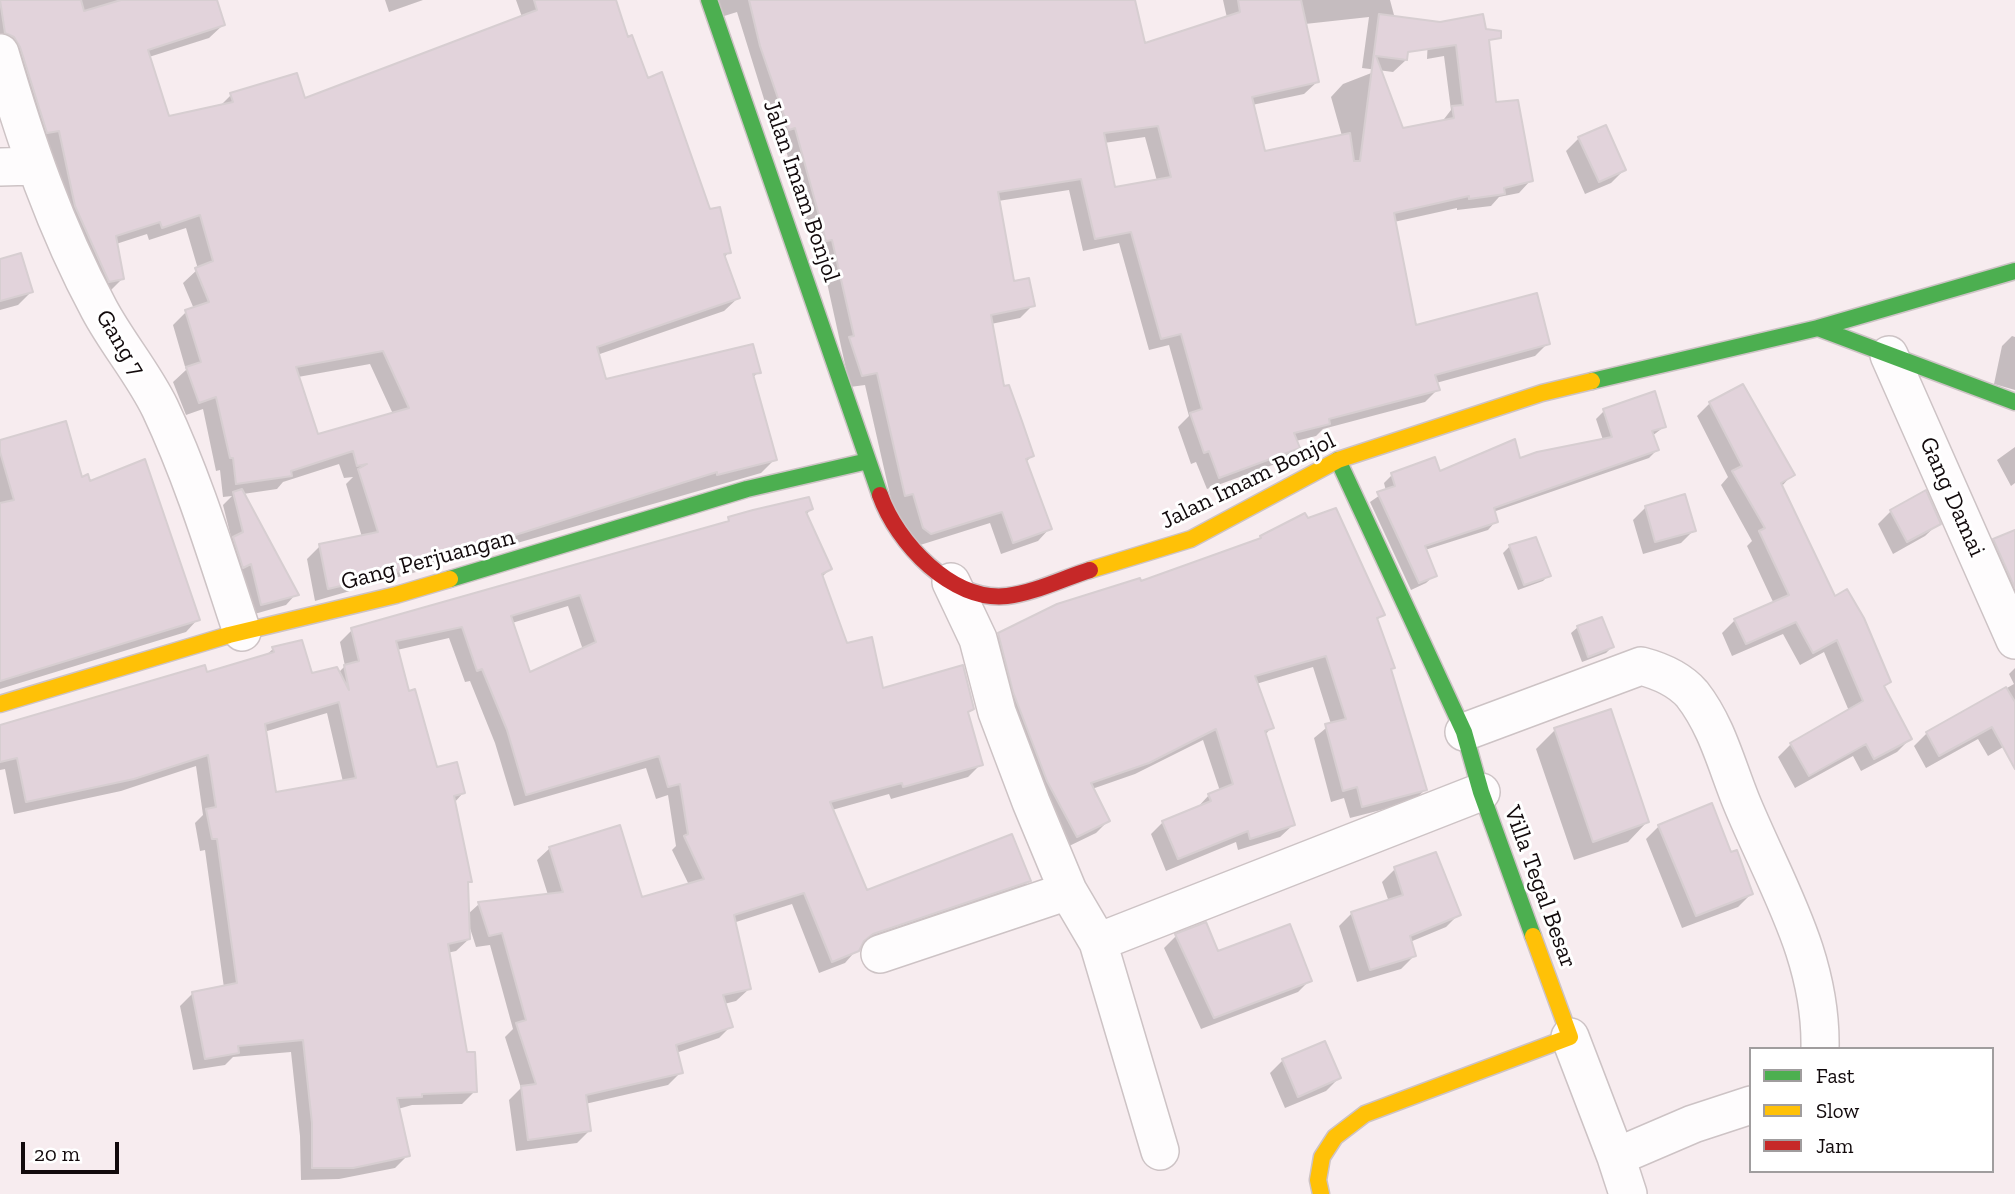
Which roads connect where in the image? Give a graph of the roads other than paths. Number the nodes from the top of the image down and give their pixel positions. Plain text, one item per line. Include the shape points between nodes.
1 (709, 0) edge
2 (0, 53) edge
3 (17, 166) edge
4 (2015, 271) edge
5 (1818, 328) junction
6 (1889, 355) junction
7 (2015, 402) edge
8 (1338, 460) junction
9 (868, 461) junction
10 (951, 582) junction
11 (242, 632) junction
12 (2015, 640) edge
13 (0, 704) edge
14 (1464, 732) junction
15 (1481, 792) junction
16 (1068, 891) junction
17 (1098, 942) junction
18 (880, 954) dead end
19 (1570, 1037) junction
20 (1820, 1047) edge
21 (1749, 1106) edge
22 (1160, 1152) dead end
23 (1616, 1157) junction
24 (1321, 1194) edge
25 (1628, 1194) edge

1 - 9 street, Jalan Imam Bonjol
2 - 3 street, Gang 7
3 - 11 street, Gang 7 via 159,405 190,477
4 - 5 street, Jalan Imam Bonjol
5 - 6 street
5 - 8 street, Jalan Imam Bonjol via 1542,393
6 - 7 street
6 - 12 street, Gang Damai
8 - 10 street, Jalan Imam Bonjol via 1178,544 1009,596 976,594
8 - 14 street, Villa Tegal Besar
9 - 10 street, Jalan Imam Bonjol via 895,530
9 - 11 street, Gang Perjuangan via 747,489 396,595
10 - 16 street via 978,639 998,712
11 - 13 street, Gang Perjuangan
14 - 15 street, Villa Tegal Besar
14 - 20 street via 1641,666 1664,673 1690,692 1713,724 1802,938 1820,1023
15 - 17 street
15 - 19 street, Villa Tegal Besar
16 - 17 street
16 - 18 street
17 - 22 street
19 - 23 street
19 - 24 street via 1365,1114 1335,1134 1319,1158
21 - 23 street
23 - 25 street

